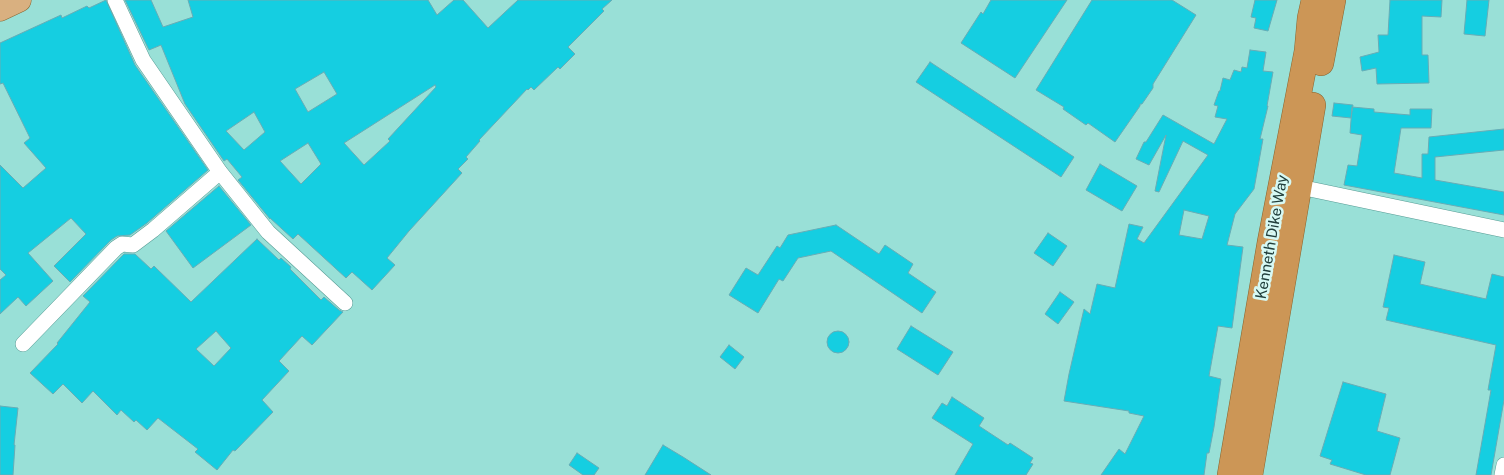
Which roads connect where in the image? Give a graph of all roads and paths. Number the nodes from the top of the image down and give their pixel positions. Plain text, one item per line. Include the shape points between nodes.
1 (19, 0) edge
2 (115, 0) edge
3 (1314, 0) edge
4 (1333, 0) edge
5 (0, 9) edge
6 (220, 172) junction
7 (1300, 187) junction
8 (1504, 230) edge
9 (345, 303) dead end
10 (23, 344) dead end
11 (1504, 466) edge
12 (1230, 475) edge
13 (1250, 475) edge
14 (1502, 475) edge

1 - 5 main road
2 - 6 street via 143,60
3 - 12 highway, Kenneth Dike Way
4 - 7 highway, Kenneth Dike Way
6 - 9 street via 268,232
6 - 10 street via 133,246 122,244 116,248
7 - 8 street
7 - 13 highway, Kenneth Dike Way
11 - 14 street

